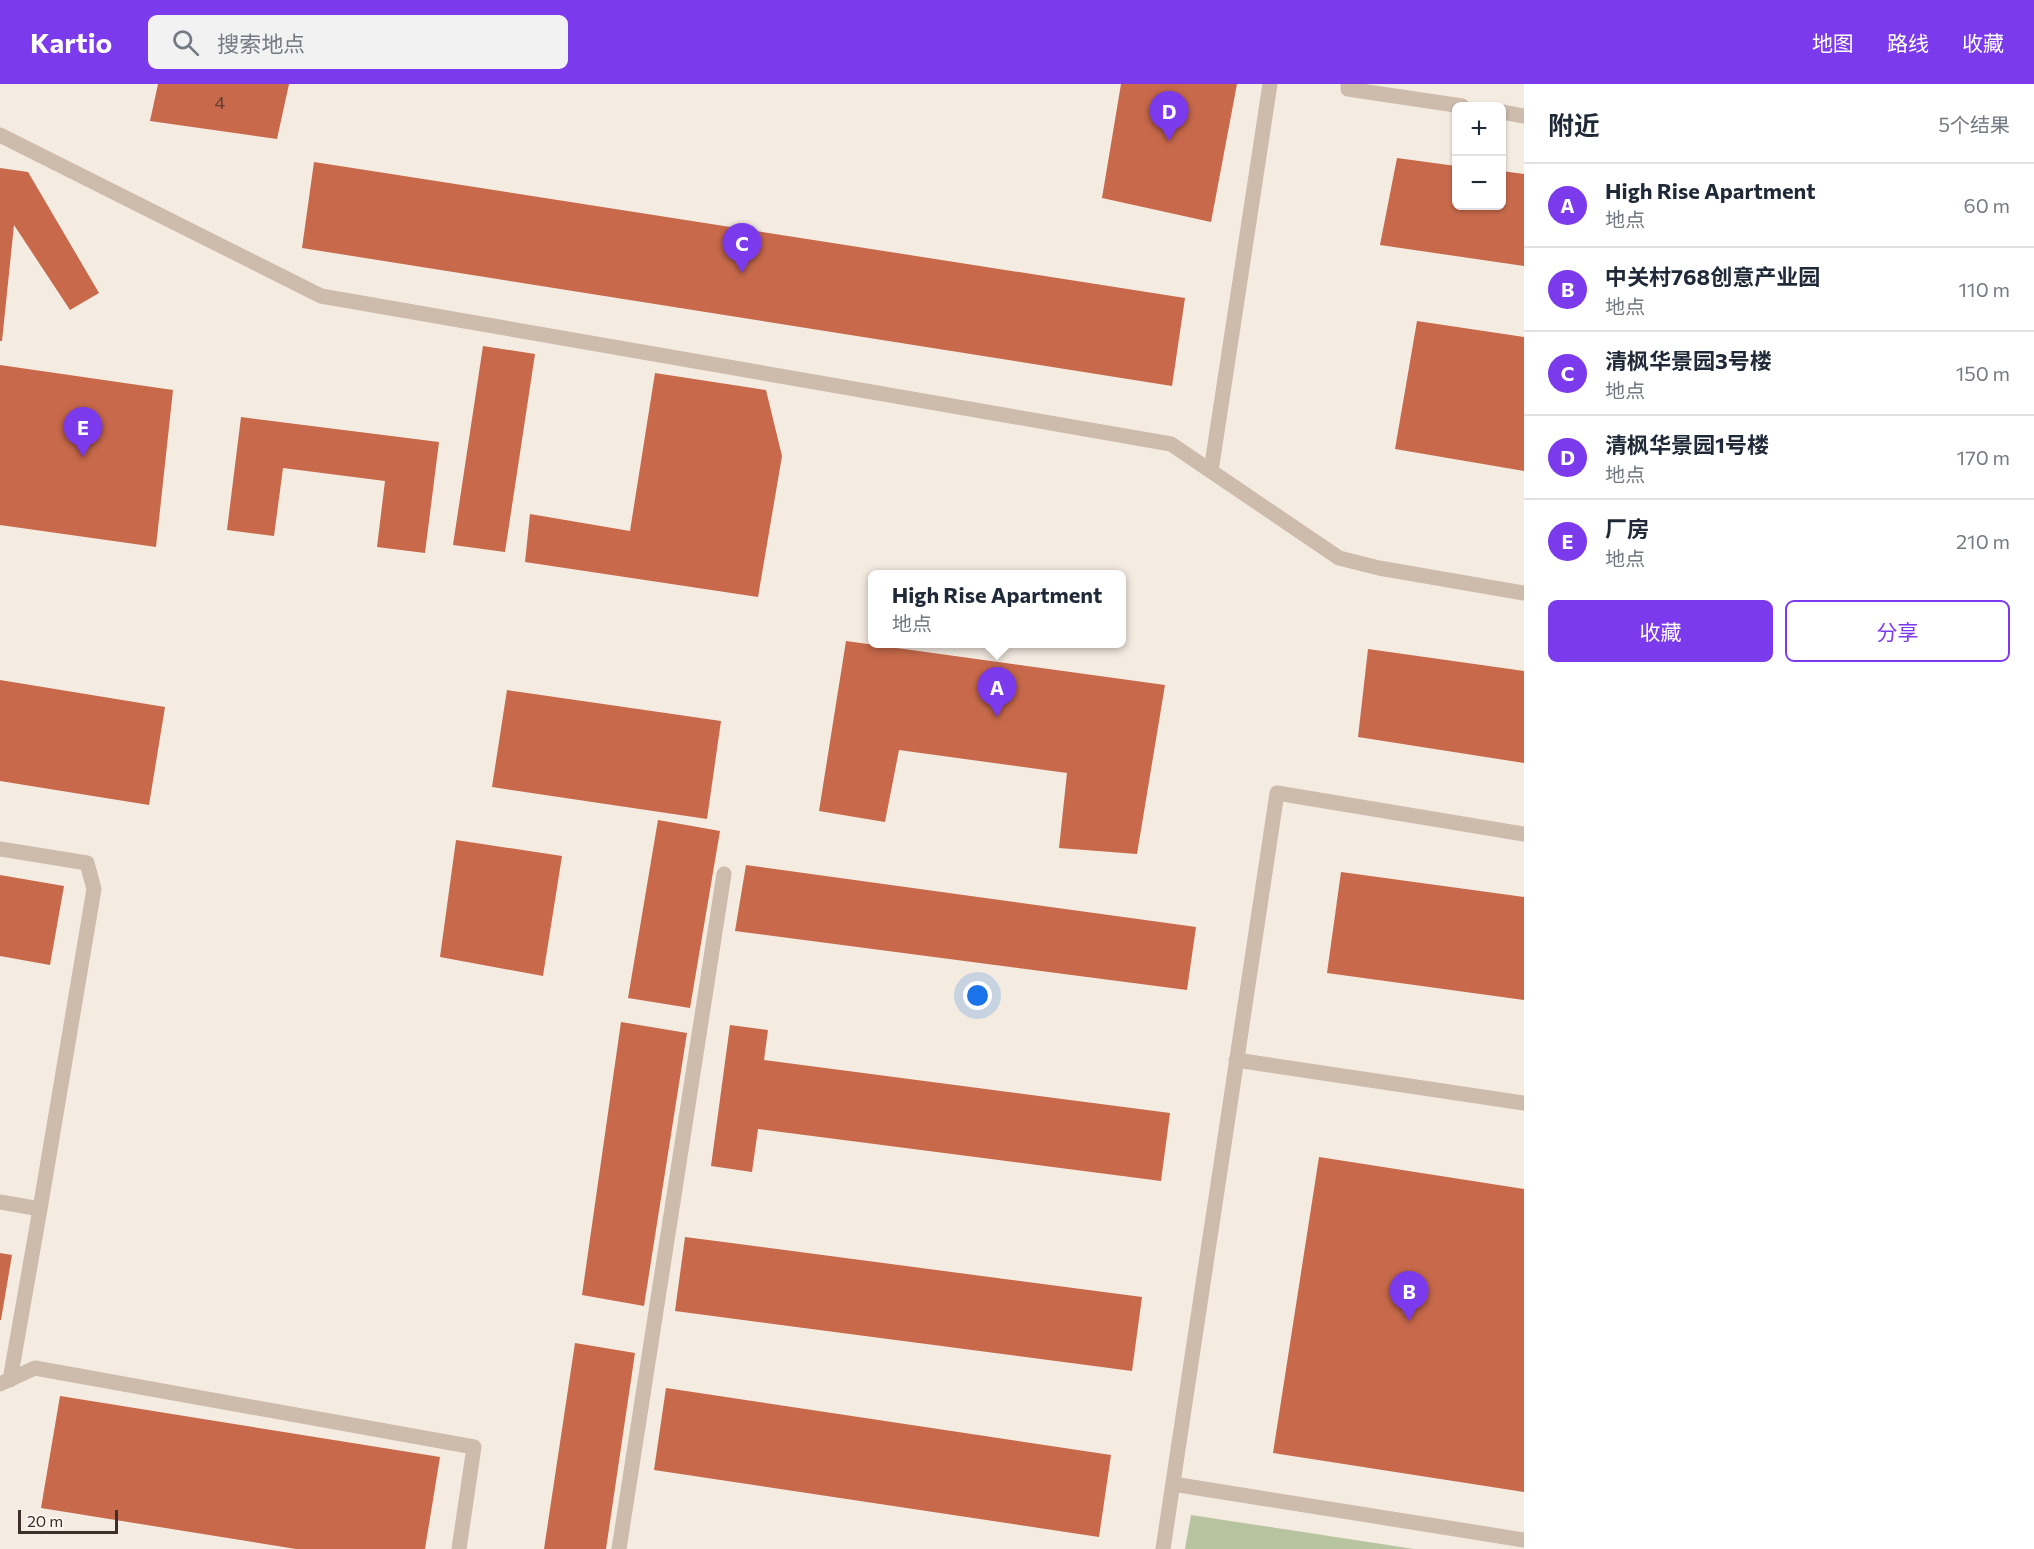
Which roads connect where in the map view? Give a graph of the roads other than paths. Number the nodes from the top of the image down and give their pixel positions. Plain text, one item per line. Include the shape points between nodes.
1 (1270, 84) edge
2 (1348, 84) edge
3 (1452, 105) edge
4 (1506, 113) edge
5 (1524, 116) edge
6 (0, 135) edge
7 (1211, 471) junction
8 (1524, 593) edge
9 (1524, 834) edge
10 (0, 849) edge
11 (724, 874) dead end
12 (1236, 1060) junction
13 (1524, 1103) edge
14 (0, 1202) edge
15 (40, 1209) junction
16 (5, 1382) edge
17 (1173, 1484) junction
18 (1524, 1540) edge
19 (459, 1549) edge
20 (620, 1549) edge
21 (1163, 1549) edge

1 - 7 street
2 - 3 street via 1348,89
4 - 5 street
6 - 7 street via 321,296 1171,444
7 - 8 street via 1340,558
9 - 12 street via 1277,793
10 - 15 street via 87,863 94,889
11 - 20 street
12 - 13 street
12 - 17 street
14 - 15 street
15 - 16 street
16 - 19 street via 35,1368 474,1447
17 - 18 street
17 - 21 street

